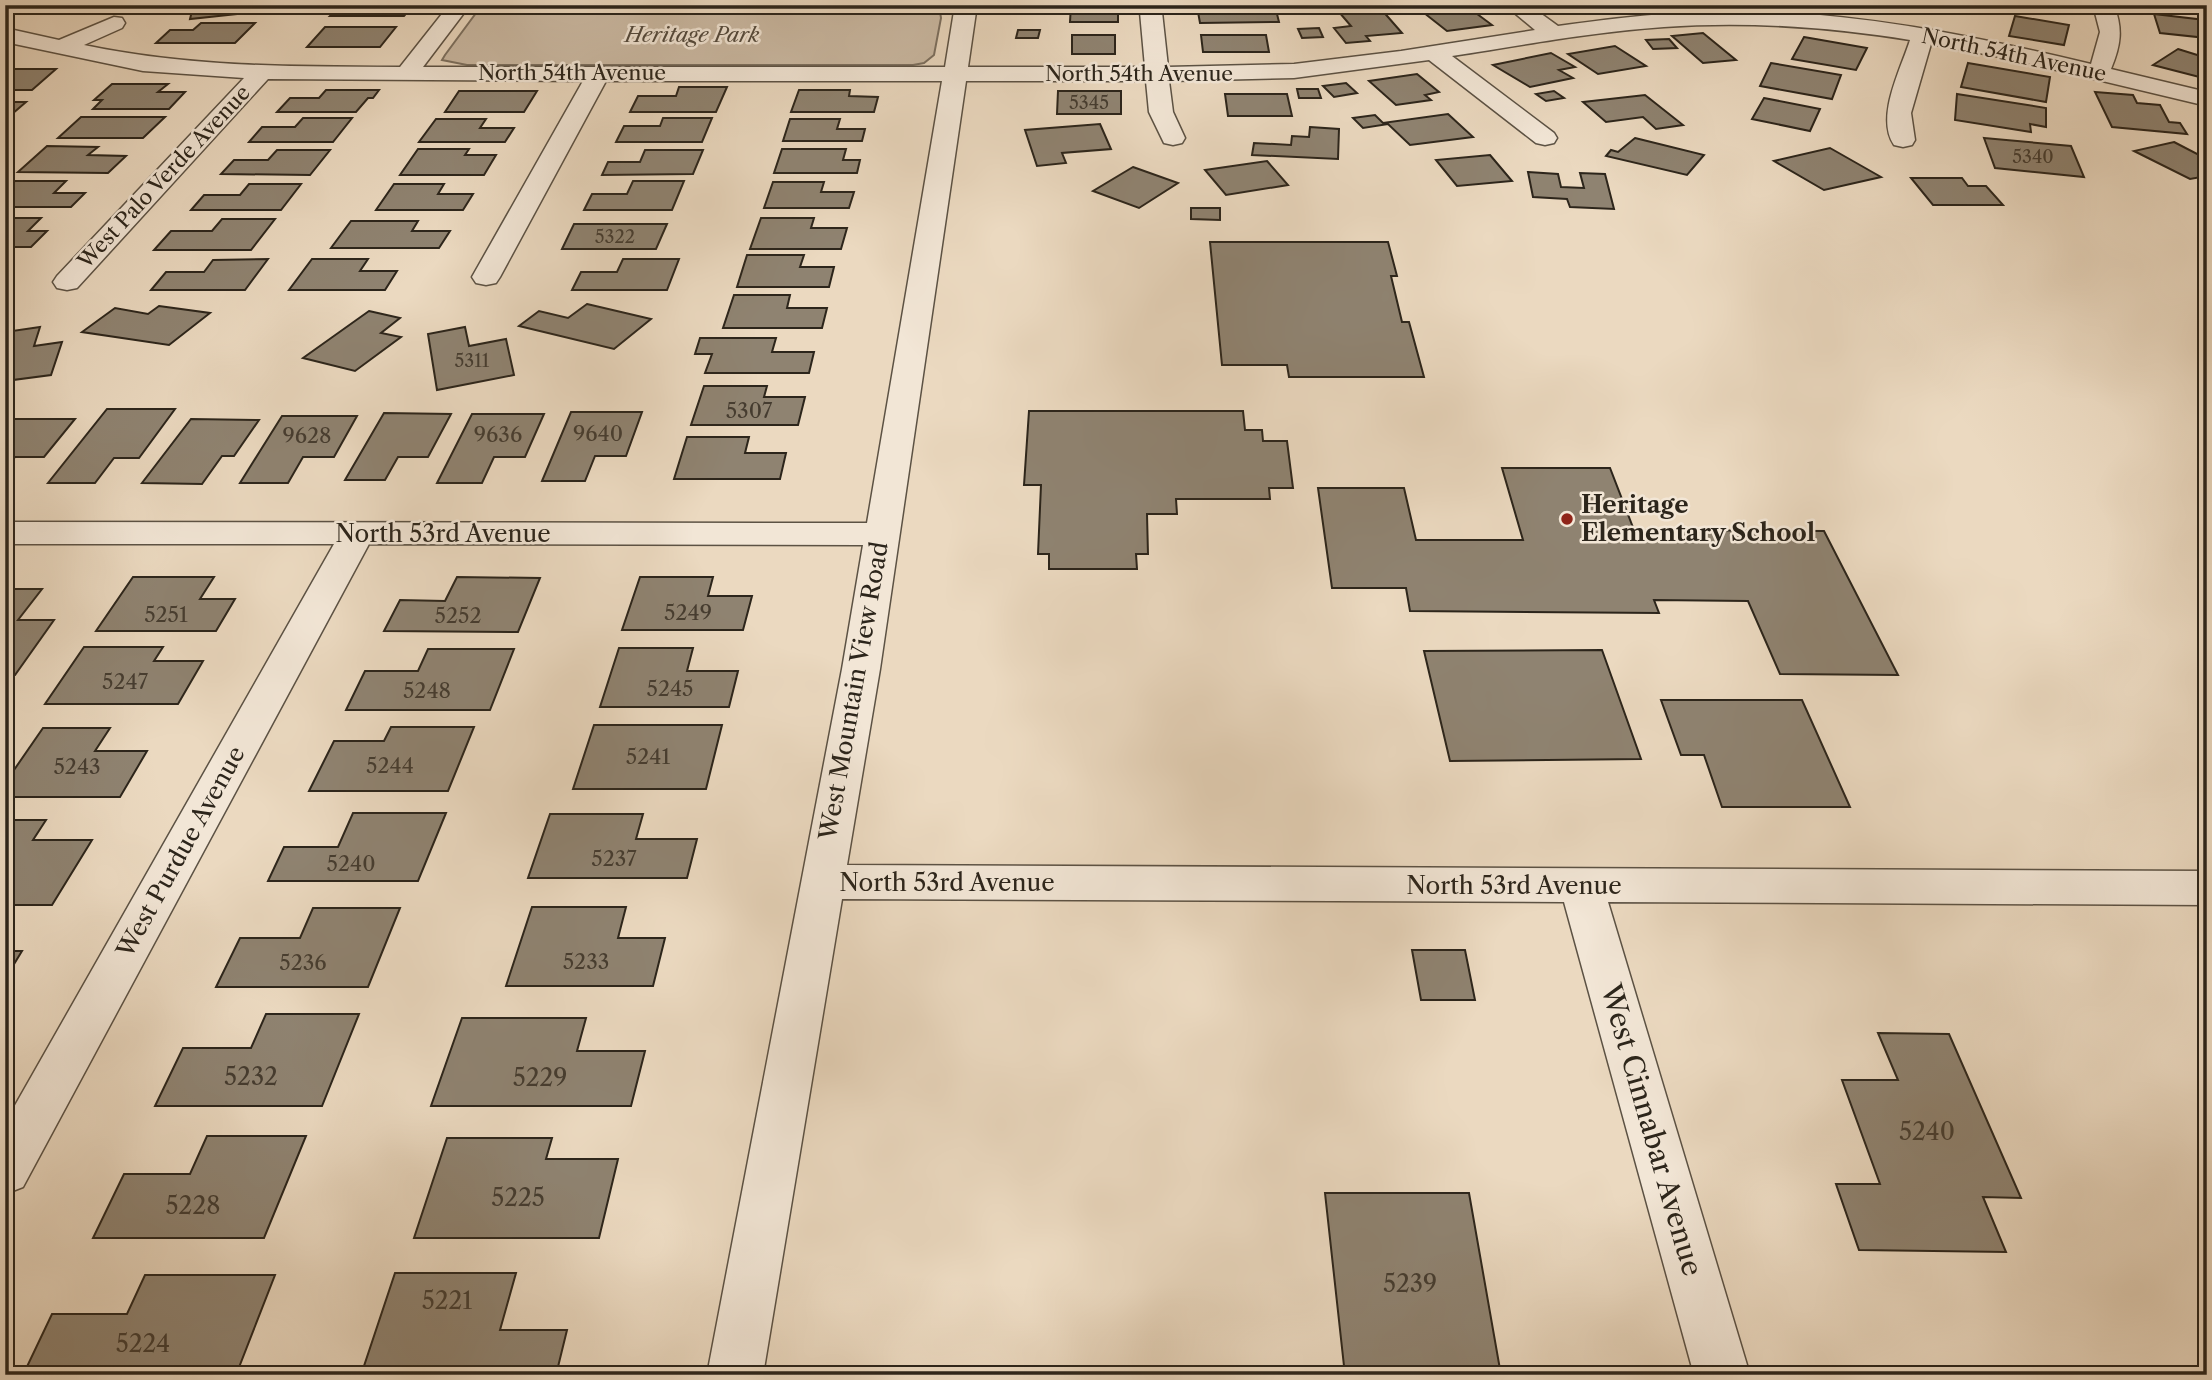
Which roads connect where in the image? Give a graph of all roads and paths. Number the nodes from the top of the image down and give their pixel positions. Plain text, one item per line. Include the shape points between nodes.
1 (460, 5) edge
2 (966, 5) edge
3 (1153, 5) edge
4 (1515, 5) edge
5 (2104, 5) edge
6 (1800, 13) edge
7 (114, 23) dead end
8 (1555, 34) junction
9 (5, 35) edge
10 (1923, 35) junction
11 (61, 47) junction
12 (1434, 53) junction
13 (262, 72) junction
14 (599, 72) junction
15 (407, 73) junction
16 (957, 73) junction
17 (1157, 73) junction
18 (2098, 73) junction
19 (2207, 99) edge
20 (1173, 138) dead end
21 (1545, 138) dead end
22 (1903, 140) dead end
23 (486, 277) dead end
24 (67, 282) dead end
25 (5, 533) edge
26 (357, 534) junction
27 (881, 534) junction
28 (822, 882) junction
29 (1581, 886) junction
30 (2207, 888) edge
31 (5, 1171) edge
32 (735, 1375) edge
33 (1722, 1375) edge

1 - 15 street
2 - 16 street, West Mountain View Road
3 - 17 street
4 - 8 street
5 - 18 street via 2112,29
6 - 8 street, North 54th Avenue via 1665,20
6 - 10 street, North 54th Avenue
7 - 11 street
8 - 12 street, North 54th Avenue
9 - 11 street, North 54th Avenue
10 - 18 street, North 54th Avenue
10 - 22 street via 1899,113
11 - 13 street, North 54th Avenue via 143,64
12 - 17 street, North 54th Avenue via 1288,72
12 - 21 street
13 - 15 street, North 54th Avenue
13 - 24 street, West Palo Verde Avenue
14 - 15 street, North 54th Avenue
14 - 16 street, North 54th Avenue
14 - 23 street
16 - 17 street, North 54th Avenue
16 - 27 street, West Mountain View Road
17 - 20 street via 1161,112
18 - 19 street, North 54th Avenue
25 - 26 street, North 53rd Avenue
26 - 27 street, North 53rd Avenue
26 - 31 street, West Purdue Avenue
27 - 28 street, West Mountain View Road
28 - 29 street, North 53rd Avenue
28 - 32 street, West Mountain View Road
29 - 30 street, North 53rd Avenue
29 - 33 street, West Cinnabar Avenue

